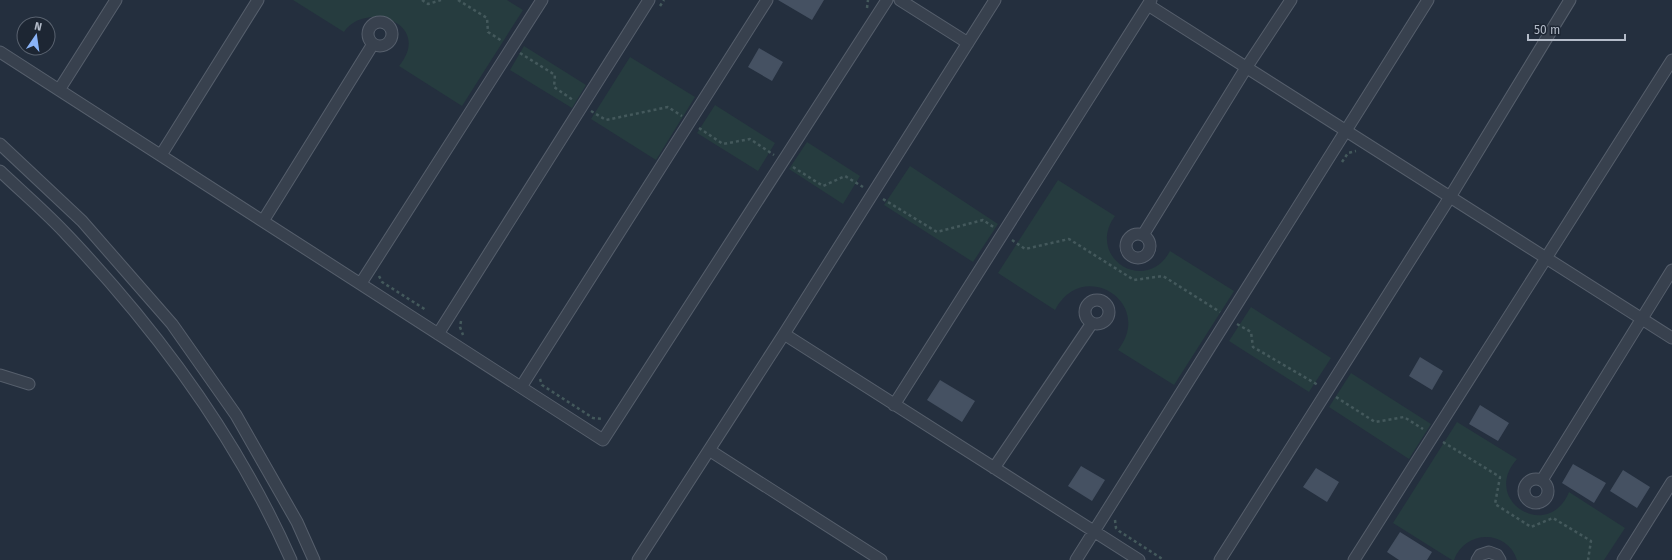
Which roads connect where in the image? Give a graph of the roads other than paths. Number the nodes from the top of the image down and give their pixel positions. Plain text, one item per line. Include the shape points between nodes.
1 (116, 0) edge
2 (258, 0) edge
3 (542, 0) edge
4 (649, 0) edge
5 (767, 0) edge
6 (887, 0) edge
7 (900, 0) edge
8 (995, 0) edge
9 (1291, 0) edge
10 (1428, 0) edge
11 (1570, 0) edge
12 (1149, 2) edge
13 (968, 43) junction
14 (373, 44) dead end
15 (0, 52) edge
16 (1672, 60) edge
17 (1246, 68) junction
18 (59, 90) junction
19 (1346, 131) junction
20 (0, 144) edge
21 (161, 155) junction
22 (0, 171) edge
23 (1450, 197) junction
24 (263, 221) junction
25 (1143, 236) dead end
26 (1545, 258) junction
27 (1672, 270) edge
28 (361, 283) junction
29 (1641, 318) junction
30 (1092, 323) dead end
31 (438, 334) junction
32 (784, 334) junction
33 (1672, 338) edge
34 (0, 375) edge
35 (29, 384) dead end
36 (521, 387) junction
37 (894, 405) junction
38 (709, 450) junction
39 (994, 468) junction
40 (1542, 480) dead end
41 (1672, 482) edge
42 (1093, 531) junction
43 (291, 560) edge
44 (314, 560) edge
45 (638, 560) edge
46 (881, 560) edge
47 (1076, 560) edge
48 (1139, 560) edge
49 (1220, 560) edge
50 (1354, 560) edge
51 (1477, 560) edge
52 (1500, 560) edge
53 (1623, 560) edge

1 - 18 street
2 - 21 street
3 - 28 street via 515,50
4 - 31 street
5 - 36 street
6 - 36 street via 779,158 603,440
7 - 13 street
8 - 13 street
9 - 17 street
10 - 19 street
11 - 23 street
12 - 17 street
12 - 37 street
13 - 32 street
14 - 24 street
15 - 18 street
16 - 26 street
17 - 19 street
17 - 25 street
18 - 21 street
19 - 23 street
19 - 42 street
20 - 44 street via 82,221 172,324 236,415 297,522
21 - 24 street
22 - 43 street via 68,235 156,337 219,426 278,531
23 - 26 street
23 - 49 street via 1322,388
24 - 28 street
26 - 29 street
26 - 50 street
27 - 29 street
28 - 31 street
29 - 33 street
29 - 40 street
30 - 39 street
31 - 36 street
32 - 37 street
32 - 38 street
34 - 35 street
37 - 39 street
38 - 45 street
38 - 46 street
39 - 42 street
41 - 53 street
42 - 47 street
42 - 48 street
51 - 52 street via 1480,555 1489,552 1497,555

